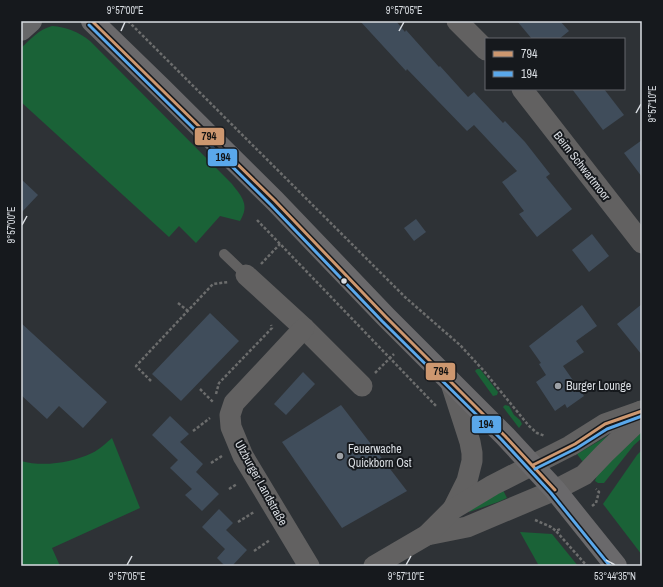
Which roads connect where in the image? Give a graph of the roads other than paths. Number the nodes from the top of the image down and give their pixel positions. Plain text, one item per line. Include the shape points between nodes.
1 (31, 21) edge
2 (92, 21) edge
3 (457, 21) edge
4 (21, 30) edge
5 (485, 49) edge
6 (523, 90) edge
7 (642, 243) edge
8 (224, 254) dead end
9 (242, 278) joint
10 (304, 328) junction
11 (450, 380) junction
12 (362, 386) road end
13 (642, 411) edge
14 (533, 465) junction
15 (555, 490) junction
16 (453, 509) junction
17 (427, 536) junction
18 (309, 566) edge
19 (374, 566) edge
20 (616, 566) edge

1 - 4 highway
2 - 11 main road
3 - 5 street
6 - 7 street, Beim Schwartmoor
8 - 9 lane
9 - 10 street
10 - 12 street
10 - 18 street, Ulzburger Landstraße via 234,403 230,415 231,427 243,456
11 - 14 main road
11 - 16 street via 472,453 467,481
13 - 14 street via 605,424
13 - 15 street via 632,427 584,475
14 - 15 main road
14 - 16 street
15 - 17 street via 467,527
15 - 20 main road
16 - 17 street
17 - 19 street

